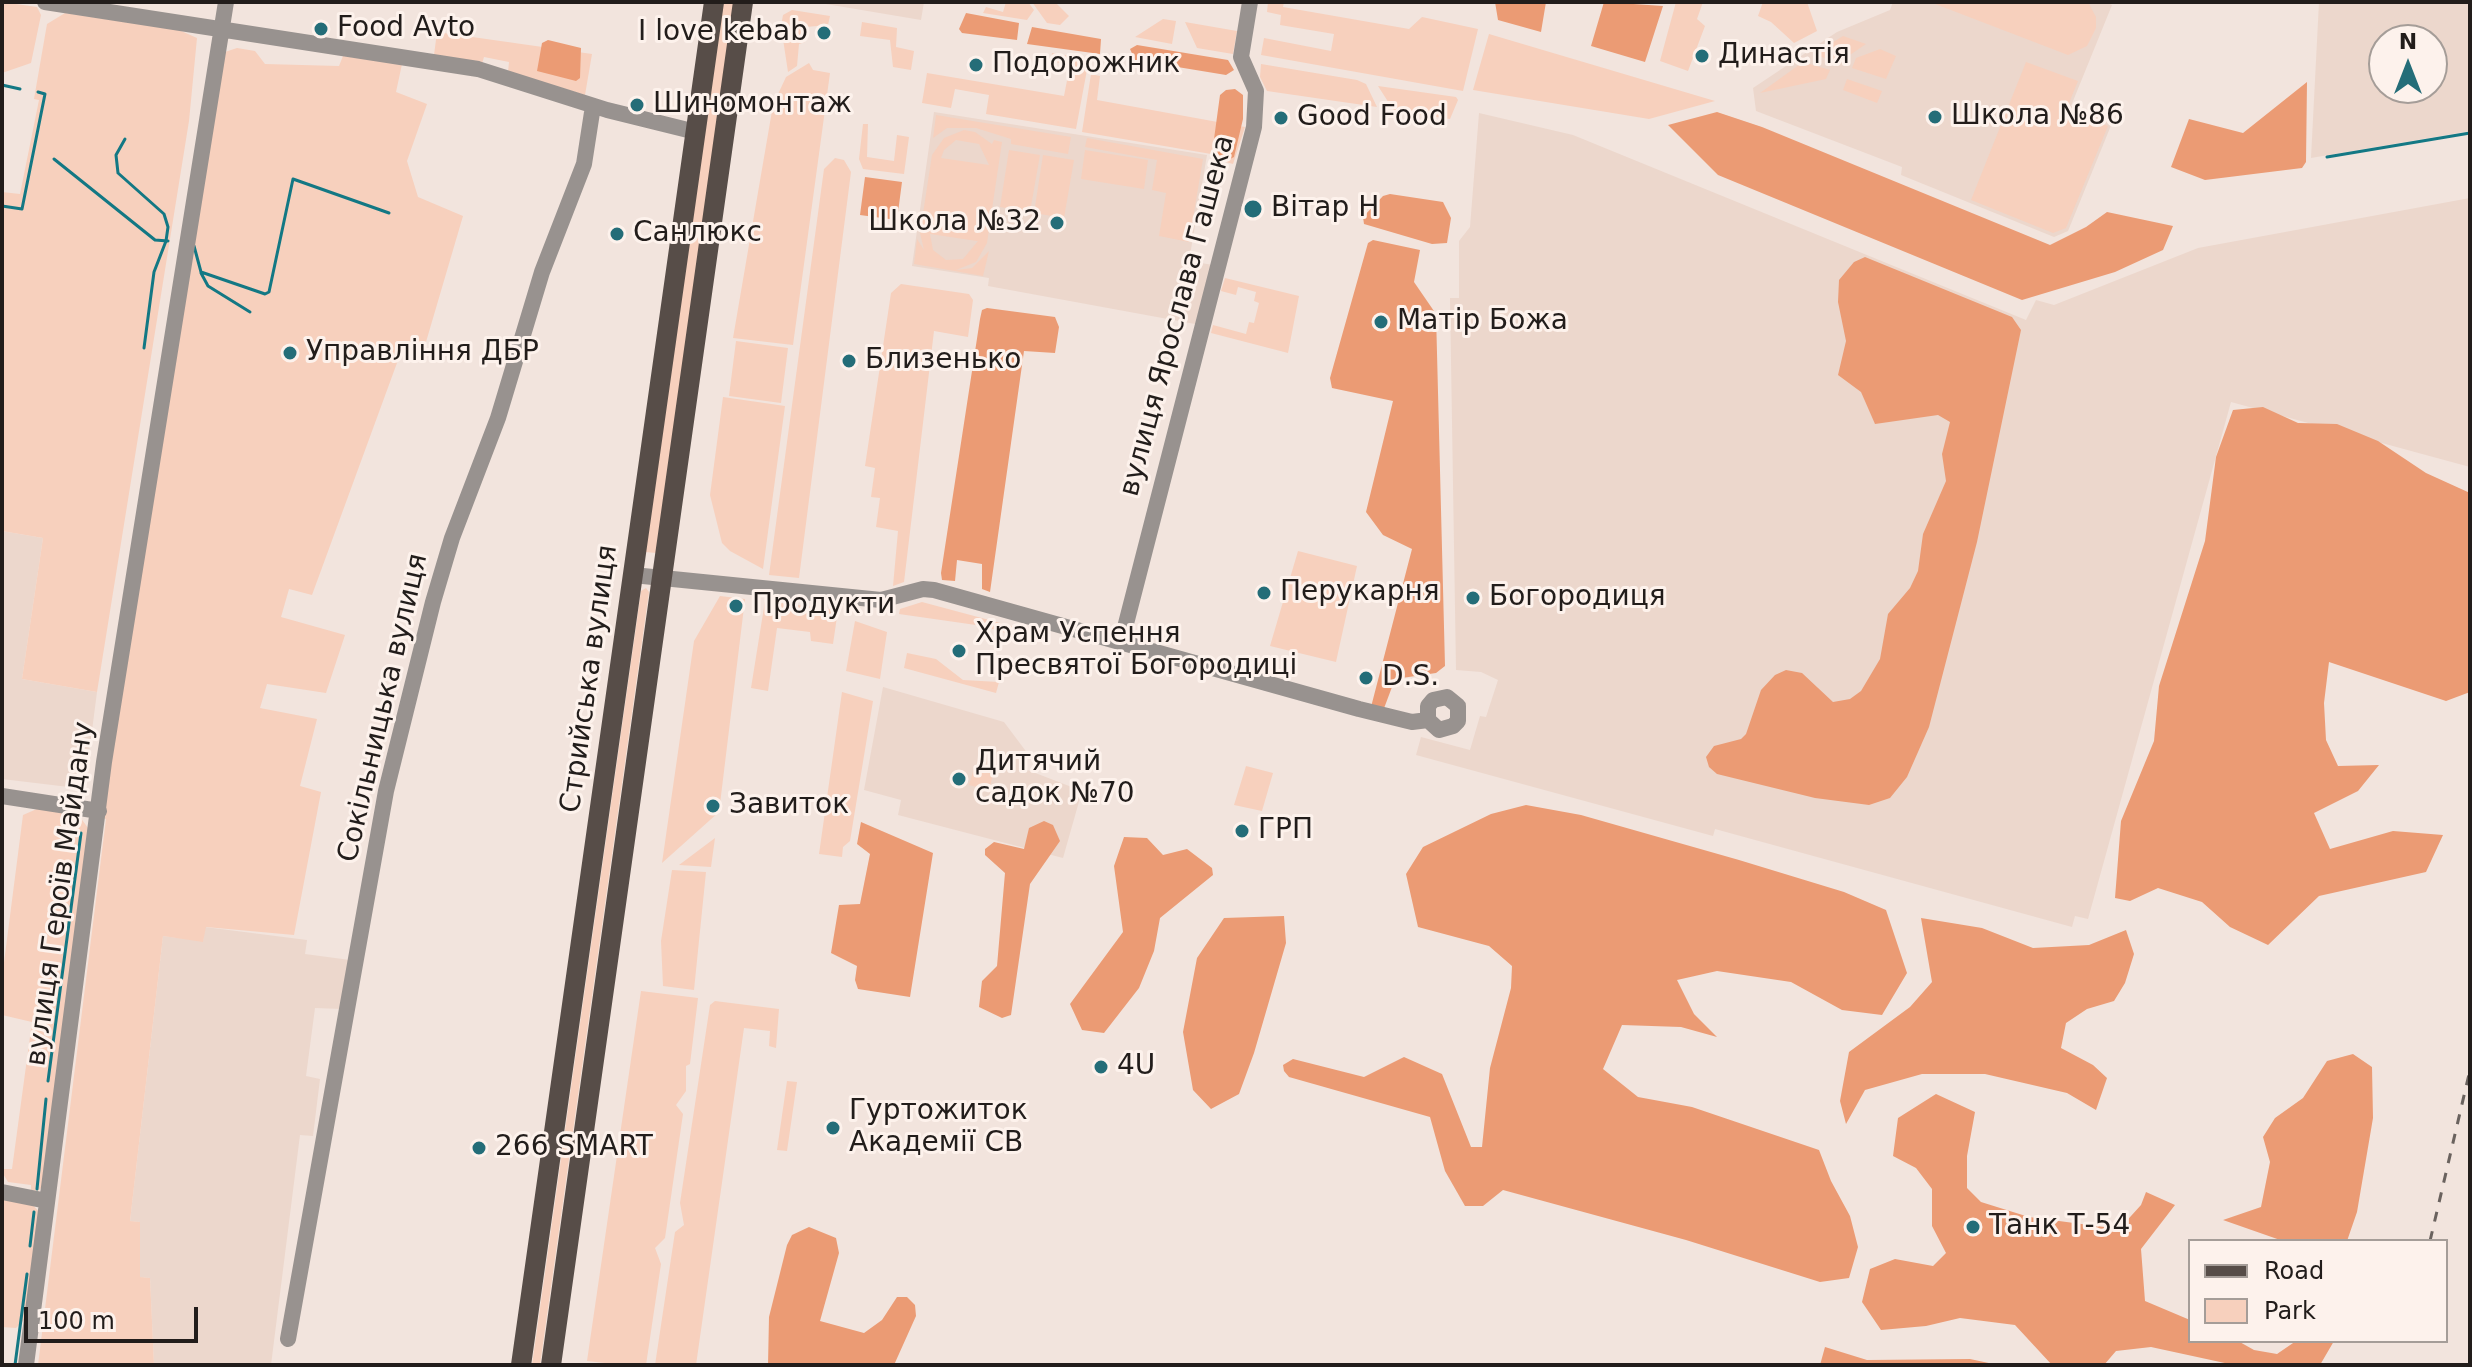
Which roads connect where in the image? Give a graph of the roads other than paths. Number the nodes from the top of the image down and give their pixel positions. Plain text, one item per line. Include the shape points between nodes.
1 (45, 2) edge
2 (226, 2) edge
3 (714, 2) edge
4 (743, 2) edge
5 (1250, 2) edge
6 (222, 31) junction
7 (593, 106) junction
8 (696, 132) junction
9 (633, 575) junction
10 (664, 578) junction
11 (1121, 643) junction
12 (1428, 720) dead end
13 (2, 796) edge
14 (99, 811) junction
15 (2, 1192) edge
16 (47, 1201) junction
17 (288, 1339) dead end
18 (26, 1365) edge
19 (521, 1365) edge
20 (551, 1365) edge

1 - 6 street
2 - 6 street, вулиця Героїв Майдану
3 - 8 main road, Стрийська вулиця
4 - 10 main road, Стрийська вулиця
5 - 11 street, вулиця Ярослава Гашека via 1241,57 1256,91 1254,127
6 - 7 street via 478,69
6 - 14 street, вулиця Героїв Майдану
7 - 8 street
7 - 17 street, Сокільницька вулиця via 584,164 452,538 386,791
8 - 9 main road, Стрийська вулиця
9 - 10 street
9 - 19 main road, Стрийська вулиця
10 - 11 street via 881,600 934,590
10 - 20 main road, Стрийська вулиця
11 - 12 street via 1359,709 1412,722
13 - 14 street
14 - 16 street, вулиця Героїв Майдану
15 - 16 street
16 - 18 street, вулиця Героїв Майдану

